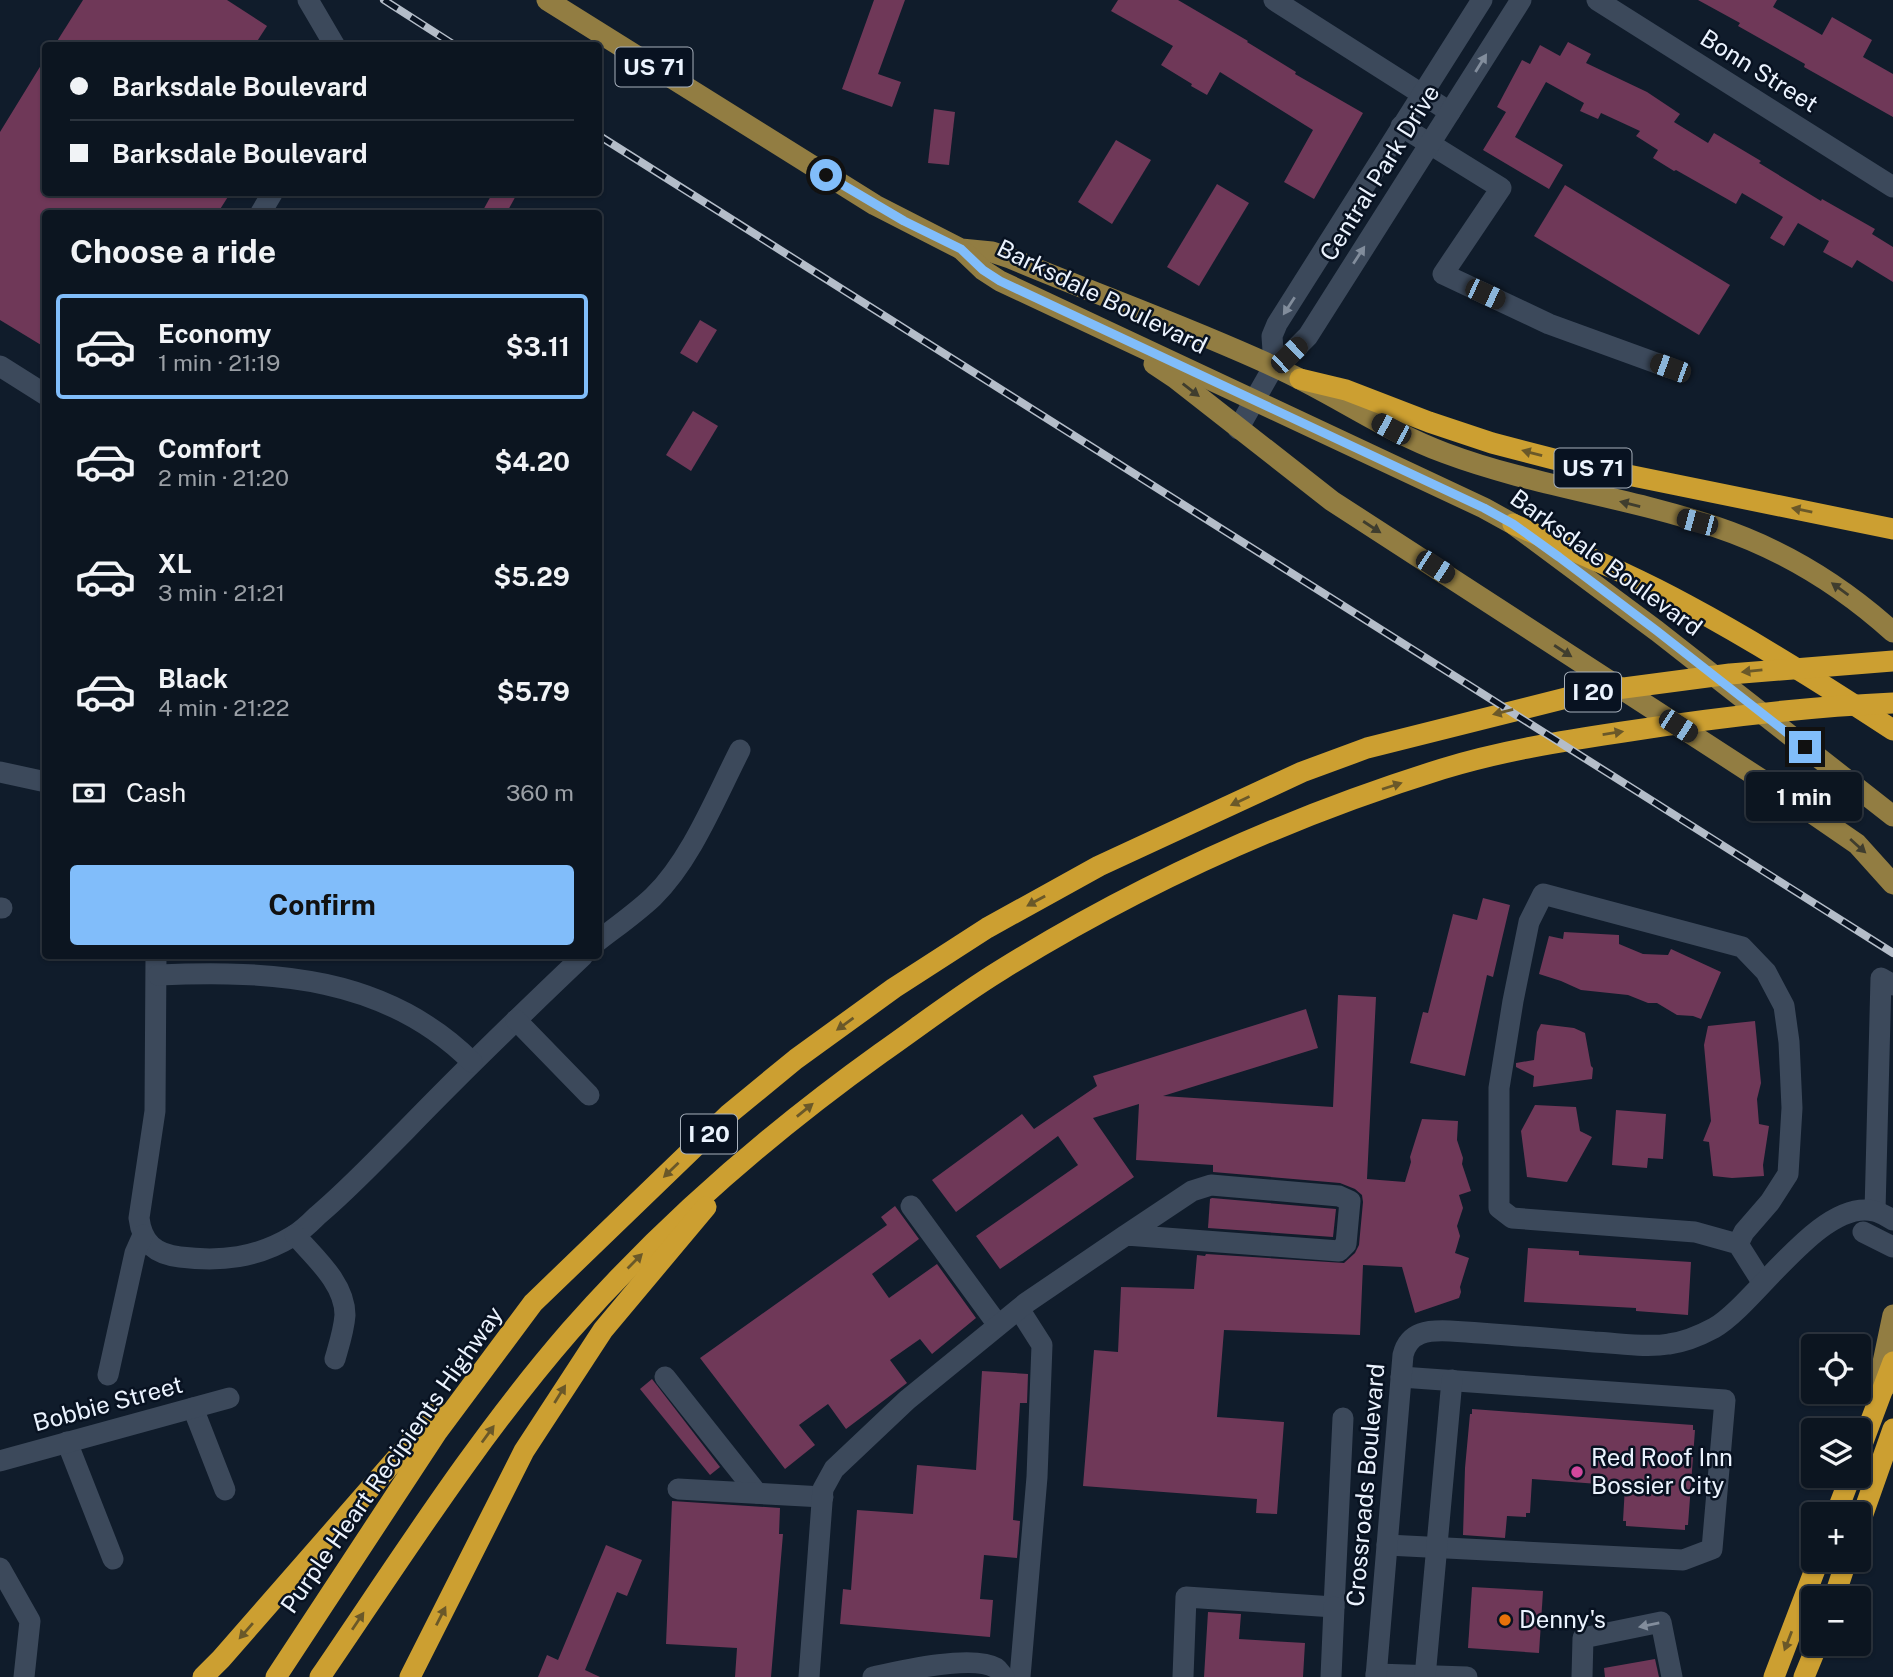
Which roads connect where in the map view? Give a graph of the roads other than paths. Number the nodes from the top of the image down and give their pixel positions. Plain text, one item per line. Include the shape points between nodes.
1 (308, 0) edge
2 (547, 0) edge
3 (1274, 0) edge
4 (1482, 0) edge
5 (1521, 0) edge
6 (1597, 0) edge
7 (333, 42) edge
8 (1422, 93) junction
9 (1450, 112) junction
10 (1401, 126) junction
11 (1430, 144) junction
12 (1893, 187) edge
13 (961, 249) junction
14 (1306, 281) junction
15 (1333, 296) junction
16 (1072, 314) junction
17 (0, 366) edge
18 (1274, 366) junction
19 (1670, 368) dead end
20 (1300, 379) junction
21 (42, 392) edge
22 (1255, 399) junction
23 (1238, 429) junction
24 (1513, 524) junction
25 (1893, 529) edge
26 (1893, 632) edge
27 (1893, 661) edge
28 (1893, 703) edge
29 (1893, 730) edge
30 (740, 750) dead end
31 (0, 772) edge
32 (42, 781) edge
33 (1893, 816) edge
34 (1893, 884) edge
35 (602, 938) edge
36 (580, 959) edge
37 (157, 965) edge
38 (1893, 985) edge
39 (516, 1020) junction
40 (472, 1062) junction
41 (589, 1095) dead end
42 (734, 1168) junction
43 (911, 1206) dead end
44 (1877, 1214) edge
45 (1863, 1232) dead end
46 (143, 1235) junction
47 (295, 1235) junction
48 (1126, 1235) junction
49 (1738, 1244) junction
50 (1893, 1247) edge
51 (1762, 1282) junction
52 (533, 1303) junction
53 (1019, 1309) junction
54 (1893, 1315) edge
55 (999, 1325) junction
56 (335, 1359) dead end
57 (1893, 1362) edge
58 (108, 1375) dead end
59 (665, 1377) dead end
60 (1401, 1377) junction
61 (1452, 1380) junction
62 (1884, 1389) junction
63 (229, 1398) dead end
64 (193, 1408) junction
65 (1343, 1418) dead end
66 (1871, 1422) edge
67 (1893, 1429) edge
68 (67, 1442) junction
69 (0, 1461) edge
70 (678, 1489) dead end
71 (225, 1490) dead end
72 (757, 1493) junction
73 (823, 1497) junction
74 (1867, 1502) edge
75 (1387, 1545) junction
76 (1437, 1548) junction
77 (113, 1559) dead end
78 (0, 1568) edge
79 (1814, 1572) edge
80 (1334, 1607) junction
81 (1813, 1656) edge
82 (1818, 1656) edge
83 (1376, 1676) edge
84 (1425, 1676) edge
85 (24, 1677) edge
86 (203, 1677) edge
87 (275, 1677) edge
88 (320, 1677) edge
89 (410, 1677) edge
90 (809, 1677) edge
91 (873, 1677) edge
92 (1004, 1677) edge
93 (1020, 1677) edge
94 (1183, 1677) edge
95 (1331, 1677) edge
96 (1467, 1677) edge
97 (1582, 1677) edge
98 (1672, 1677) edge
99 (1774, 1677) edge
100 (1804, 1677) edge
101 (1819, 1677) edge

1 - 7 street
2 - 13 main road, Barksdale Boulevard / US 71 via 875,205
3 - 8 street
4 - 8 street, Central Park Drive
9 -> 5 street, Central Park Drive
6 - 12 street, Bonn Street
8 - 9 street
8 - 10 street, Central Park Drive
9 - 11 street, Central Park Drive
10 - 11 street
10 - 14 street, Central Park Drive
15 -> 11 street, Central Park Drive
11 - 19 street via 1501,188 1443,274 1549,324
13 - 16 main road, Barksdale Boulevard / US 71 via 992,275
13 - 18 main road, Barksdale Boulevard / US 71 via 1010,258
14 - 15 street
14 -> 18 street, Central Park Drive via 1272,336
15 - 18 street, Central Park Drive via 1308,336
16 - 22 main road, Barksdale Boulevard / US 71
16 -> 23 main road via 1175,378
17 - 21 street
18 - 20 main road, Barksdale Boulevard / US 71
18 - 22 street, Central Park Drive
25 -> 20 highway, US 71 via 1569,463 1492,443 1346,390
26 -> 20 main road, Barksdale Boulevard via 1827,580 1774,550 1717,527 1441,452
22 - 23 street, Central Park Drive
22 - 24 main road, Barksdale Boulevard / US 71
23 -> 34 main road via 1332,501 1857,844
24 - 29 highway, US 71 via 1688,605
24 - 33 main road, Barksdale Boulevard
27 -> 52 highway, Purple Heart Recipients Highway / I 20 via 1730,674 1586,693 1367,748 1302,772 1099,866 987,928 796,1059 729,1114
42 -> 28 highway, I 20 via 832,1089 997,972 1113,905 1327,808 1445,769 1540,745 1745,714
30 - 35 street via 669,878 653,897
31 - 32 street
36 - 39 street
37 - 40 street via 286,976 342,988 419,1020
37 - 46 street via 155,1111 139,1217
38 - 44 street via 1881,978
39 - 40 street
39 - 41 street
40 - 47 street via 338,1199
88 -> 42 highway, I 20 via 491,1429 569,1332 659,1237
89 -> 42 highway via 524,1451 567,1383 603,1330 696,1222
43 - 55 street
44 - 51 street, Crossroads Boulevard via 1841,1217 1821,1228
45 - 50 street
46 - 47 street via 159,1251 206,1260 254,1254
46 - 58 street
47 - 56 street via 326,1269 340,1294 345,1313
48 - 48 street via 1192,1191 1211,1185 1339,1196 1350,1201 1346,1244 1339,1251
48 - 53 street
49 - 49 street via 1788,1174 1789,1042 1784,1006 1766,972 1742,947 1543,894 1529,922 1499,1088 1499,1208 1512,1218 1695,1232
49 - 51 street
51 - 60 street, Crossroads Boulevard via 1716,1327 1669,1344 1423,1332 1405,1344
52 -> 86 highway
52 - 87 highway, Purple Heart Recipients Highway / I 20 via 437,1432
53 - 55 street
53 - 93 street via 1042,1345 1037,1476
54 - 62 main road via 1881,1372
55 - 73 street via 907,1400 834,1469
57 - 62 highway
59 - 72 street
60 - 61 street
60 - 75 street, Crossroads Boulevard
61 - 76 street
61 - 76 street via 1725,1400 1712,1549 1683,1560
62 - 66 highway
63 - 64 street, Bobbie Street
64 - 68 street, Bobbie Street
64 - 71 street
65 - 80 street
67 - 74 highway
68 - 69 street, Bobbie Street
68 - 77 street
70 - 72 street
72 - 73 street
73 - 90 street
75 - 76 street
75 - 83 street, Crossroads Boulevard
76 - 84 street
78 - 85 street via 30,1621
79 -> 99 highway
80 - 94 street via 1185,1597
80 - 95 street
81 - 100 highway
82 - 101 highway
83 - 84 street
84 - 96 street
91 - 92 street via 967,1663 996,1668
98 -> 97 street via 1661,1622 1583,1638

